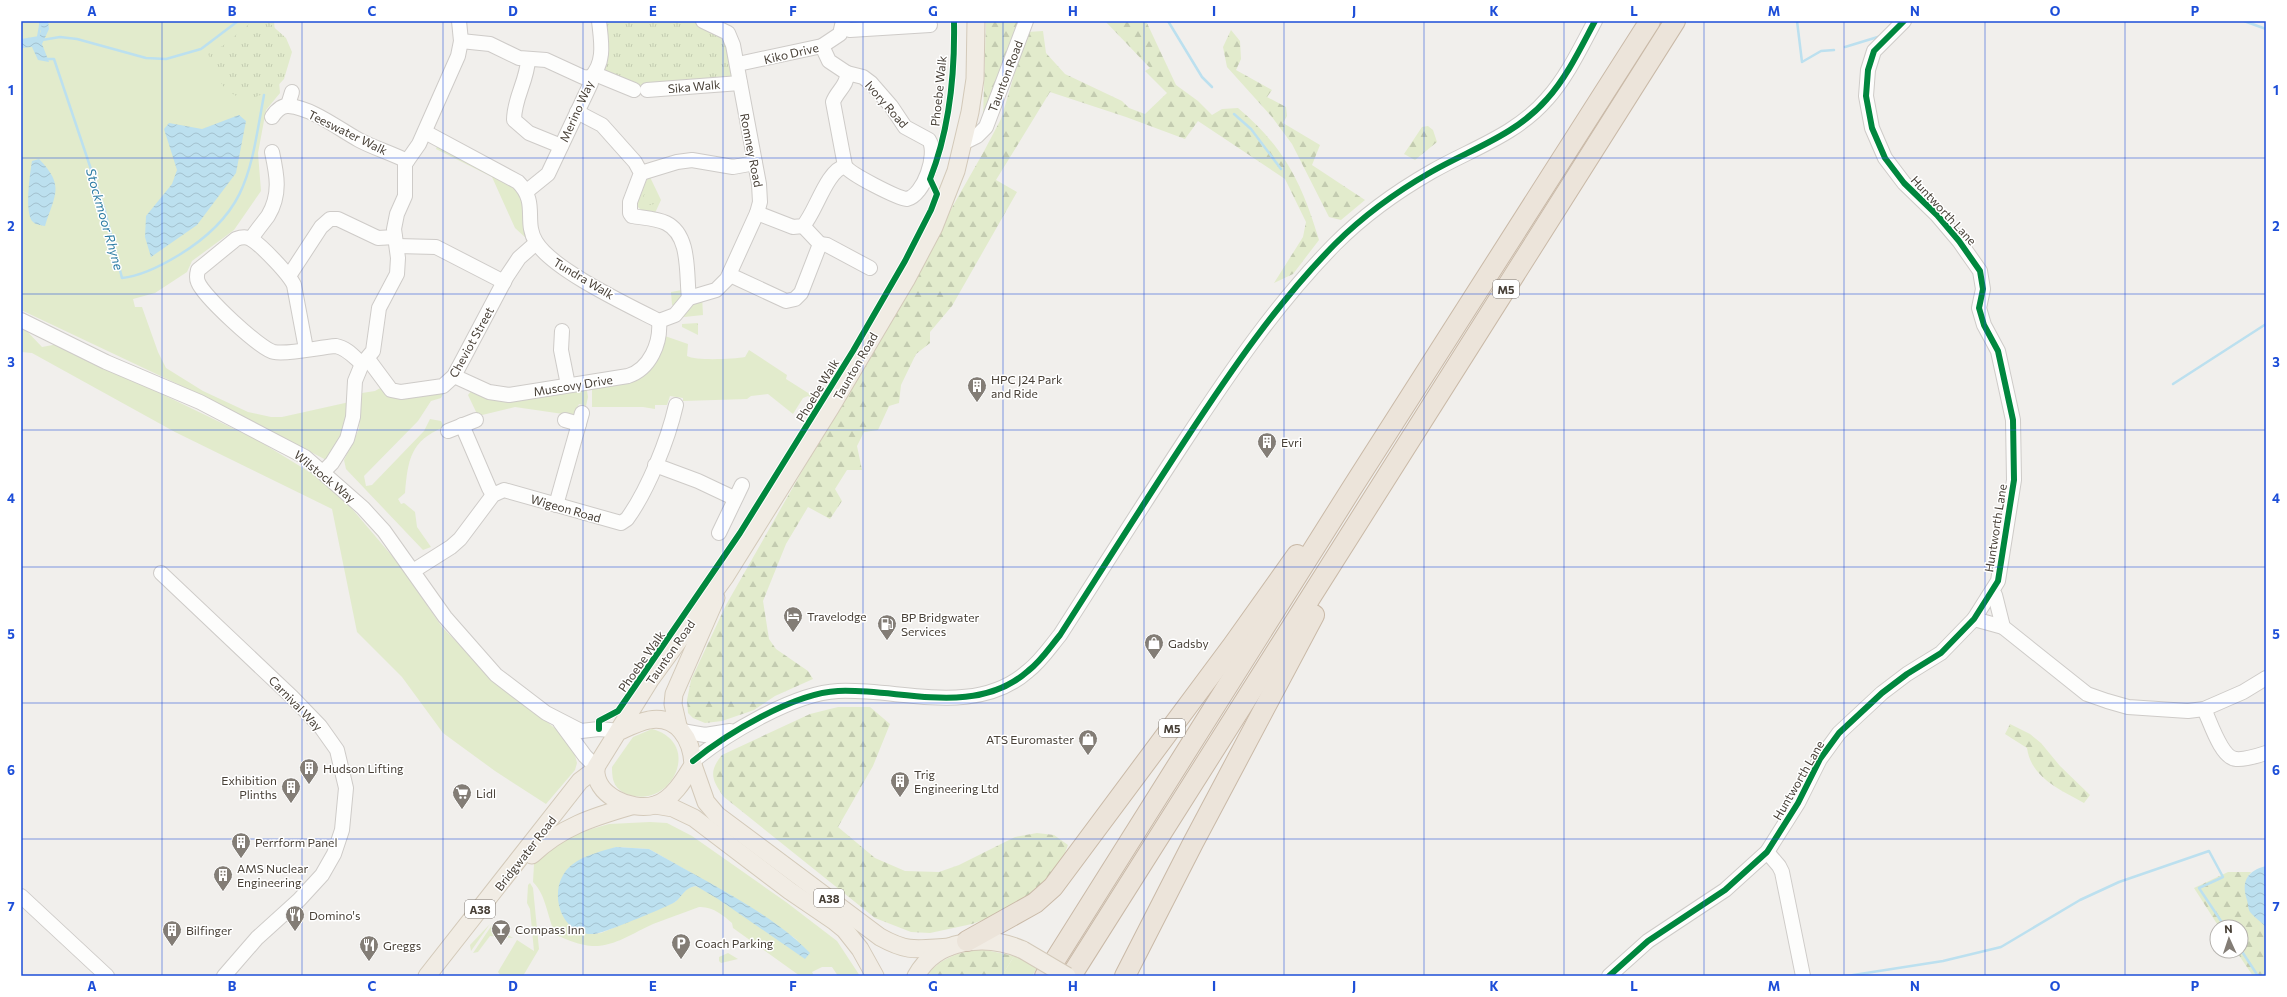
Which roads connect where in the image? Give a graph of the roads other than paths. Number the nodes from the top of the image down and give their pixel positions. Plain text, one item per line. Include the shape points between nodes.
1 (459, 21) edge
2 (599, 21) edge
3 (703, 21) edge
4 (976, 21) edge
5 (1026, 21) edge
6 (1594, 21) edge
7 (1650, 21) edge
8 (1675, 21) edge
9 (1904, 21) edge
10 (915, 23) edge
11 (930, 25) dead end
12 (728, 27) edge
13 (842, 28) edge
14 (461, 41) junction
15 (822, 46) junction
16 (528, 60) junction
17 (738, 64) junction
18 (847, 73) junction
19 (592, 76) junction
20 (740, 83) junction
21 (576, 112) junction
22 (272, 117) dead end
23 (425, 132) junction
24 (964, 143) junction
25 (561, 146) junction
26 (272, 152) dead end
27 (407, 161) junction
28 (755, 163) junction
29 (844, 166) junction
30 (641, 173) junction
31 (527, 191) junction
32 (758, 213) junction
33 (803, 226) junction
34 (251, 239) junction
35 (396, 242) junction
36 (536, 243) junction
37 (820, 244) junction
38 (870, 268) dead end
39 (730, 275) junction
40 (289, 276) junction
41 (504, 282) junction
42 (689, 298) junction
43 (21, 320) edge
44 (659, 321) junction
45 (562, 331) dead end
46 (306, 348) junction
47 (365, 362) junction
48 (454, 376) junction
49 (568, 385) junction
50 (676, 405) dead end
51 (575, 419) dead end
52 (476, 420) dead end
53 (462, 425) junction
54 (448, 431) dead end
55 (655, 465) junction
56 (323, 472) junction
57 (742, 485) dead end
58 (1352, 488) junction
59 (493, 495) junction
60 (734, 498) junction
61 (556, 505) junction
62 (719, 533) dead end
63 (1338, 557) junction
64 (413, 570) junction
65 (160, 573) dead end
66 (725, 577) junction
67 (1992, 593) junction
68 (1974, 619) junction
69 (2003, 627) junction
70 (2266, 678) edge
71 (2204, 709) junction
72 (559, 721) junction
73 (680, 728) junction
74 (739, 729) junction
75 (620, 731) junction
76 (2266, 753) edge
77 (693, 763) junction
78 (596, 768) junction
79 (655, 805) junction
80 (631, 806) junction
81 (1767, 852) junction
82 (21, 896) edge
83 (958, 944) junction
84 (226, 975) edge
85 (107, 976) edge
86 (427, 976) edge
87 (441, 976) edge
88 (875, 976) edge
89 (916, 976) edge
90 (1045, 976) edge
91 (1067, 976) edge
92 (1071, 976) edge
93 (1125, 976) edge
94 (1609, 976) edge
95 (1803, 976) edge

1 - 14 street
2 - 19 street, Merino Way via 602,51
3 - 12 street, Romney Road
4 - 24 main road, Taunton Road / A38 via 974,79
5 - 24 street, Taunton Road via 986,127
6 - 74 street via 1576,56 1548,99 1530,115 1509,132 1432,171 1395,194 1363,218 1306,274 1242,354 1060,635 1027,672 992,691 967,697 928,697 868,691 828,692 778,710
7 - 58 highway, M5
8 - 63 highway, M5
9 - 67 street, Huntworth Lane via 1874,51 1868,70 1866,96 1872,128 1885,158 1904,183 1955,236 1980,271 1983,289 1979,308 1984,325 1998,351 2013,420 2014,480 1998,581
10 - 11 street
10 - 13 street via 850,30
12 - 17 street, Romney Road
13 - 15 street, Kiko Drive
14 - 16 street, Sika Walk via 490,44
14 - 23 street via 454,68
15 - 17 street, Kiko Drive
15 - 18 street, Ivory Road via 829,61
16 - 19 street, Sika Walk via 546,60 584,77
16 - 25 street via 527,71 515,104 514,120 529,133
17 - 20 street, Romney Road
18 - 29 street via 844,85 833,102
18 - 29 street, Ivory Road via 863,77 871,83 905,127 929,140 933,152 923,184 916,195 907,199 887,192 850,172
19 - 20 street, Sika Walk via 640,90
19 - 21 street, Merino Way
20 - 28 street, Romney Road
21 - 25 street, Merino Way
21 - 30 street via 602,125 635,162
22 - 27 street, Teeswater Walk via 290,99 358,139
23 - 27 street
23 - 31 street via 511,177
24 - 66 main road, Taunton Road / A38 via 946,199 906,280 831,407
25 - 31 street, Merino Way via 548,174
26 - 34 street via 277,172 277,192 268,216
27 - 35 street via 404,171 405,196 394,221
28 - 30 street via 733,167 692,160
28 - 32 street, Romney Road via 760,195
29 - 33 street via 829,180
30 - 42 street via 630,202 630,212 632,216 667,224 677,232 684,249
31 - 36 street
32 - 33 street via 793,227
32 - 39 street, Romney Road
33 - 37 street
34 - 40 street
34 - 46 street via 236,239 214,256 198,270 198,283 238,326 268,349 280,353
35 - 40 street via 378,238 338,219 330,220 321,227
35 - 41 street via 436,247
35 - 47 street via 397,274 379,308 376,317 376,344
36 - 41 street, Cheviot Street via 519,258
36 - 44 street, Tundra Walk via 561,267
37 - 38 street via 827,245
37 - 39 street via 801,293 795,299 786,301
39 - 42 street, Romney Road via 716,290
40 - 46 street via 294,285
41 - 48 street, Cheviot Street
42 - 44 street via 674,314
43 - 56 street, Wilstock Way via 106,362 200,402 286,446
44 - 49 street, Muscovy Drive via 660,331 655,348 641,370 628,376
45 - 49 street via 561,350
46 - 47 street via 342,347
47 - 48 street, Cheviot Street via 395,392 443,386
47 - 56 street via 355,381 353,417 346,438 332,463
48 - 49 street, Muscovy Drive via 499,395 520,394
50 - 55 street, Wigeon Road
51 - 61 street
52 - 53 street
53 - 54 street
53 - 59 street
55 - 60 street
55 - 61 street, Wigeon Road via 628,520 621,523
56 - 64 street, Wilstock Way via 363,508
57 - 60 street
58 - 83 highway, M5 via 1314,529 1233,645 1053,887 1035,903
58 - 90 highway, M5
59 - 61 street, Wigeon Road via 504,490
59 - 64 street via 460,539
60 - 62 street
63 - 92 highway, M5
63 - 93 highway, M5 via 1316,612
64 - 72 street, Wilstock Way via 444,617 474,652 517,692
65 - 84 street, Carnival Way via 320,726 337,750 344,773 346,788 342,830 334,854 322,875 299,900 256,938
66 - 73 main road, Taunton Road / A38 via 674,694 673,704
66 - 75 main road, Taunton Road / A38 via 650,680
67 - 68 street, Huntworth Lane
67 - 69 street via 1995,595
68 - 69 street
68 - 81 street, Huntworth Lane via 1941,653 1882,693 1839,733 1820,759 1798,803
69 - 71 street via 2086,694 2128,707 2188,711
70 - 71 street via 2243,692
71 - 76 street via 2221,747 2230,758 2236,760
72 - 75 street, Wilstock Way via 581,731
72 - 78 street, Wilstock Way
73 - 74 street via 705,735
73 - 75 main road via 668,722 651,720
73 - 77 main road, A38 via 688,742
74 - 77 street via 710,747
75 - 78 main road, A38
77 - 79 main road via 676,790
77 - 83 main road, A38 via 706,802 717,815 880,937 900,948 914,950
78 - 80 main road, A38 via 605,792 619,802
78 - 86 main road, Bridgwater Road / A38 via 580,782
79 - 80 main road, A38
79 - 88 main road, A38 via 673,808 694,818 834,921 860,949
80 - 87 main road, Bridgwater Road / A38 via 587,818 546,842 513,878
81 - 94 street, Huntworth Lane via 1725,890 1648,941
81 - 95 street via 1782,872
82 - 85 street
83 - 89 main road via 928,961
83 - 91 main road, bridge via 992,940 1010,944

